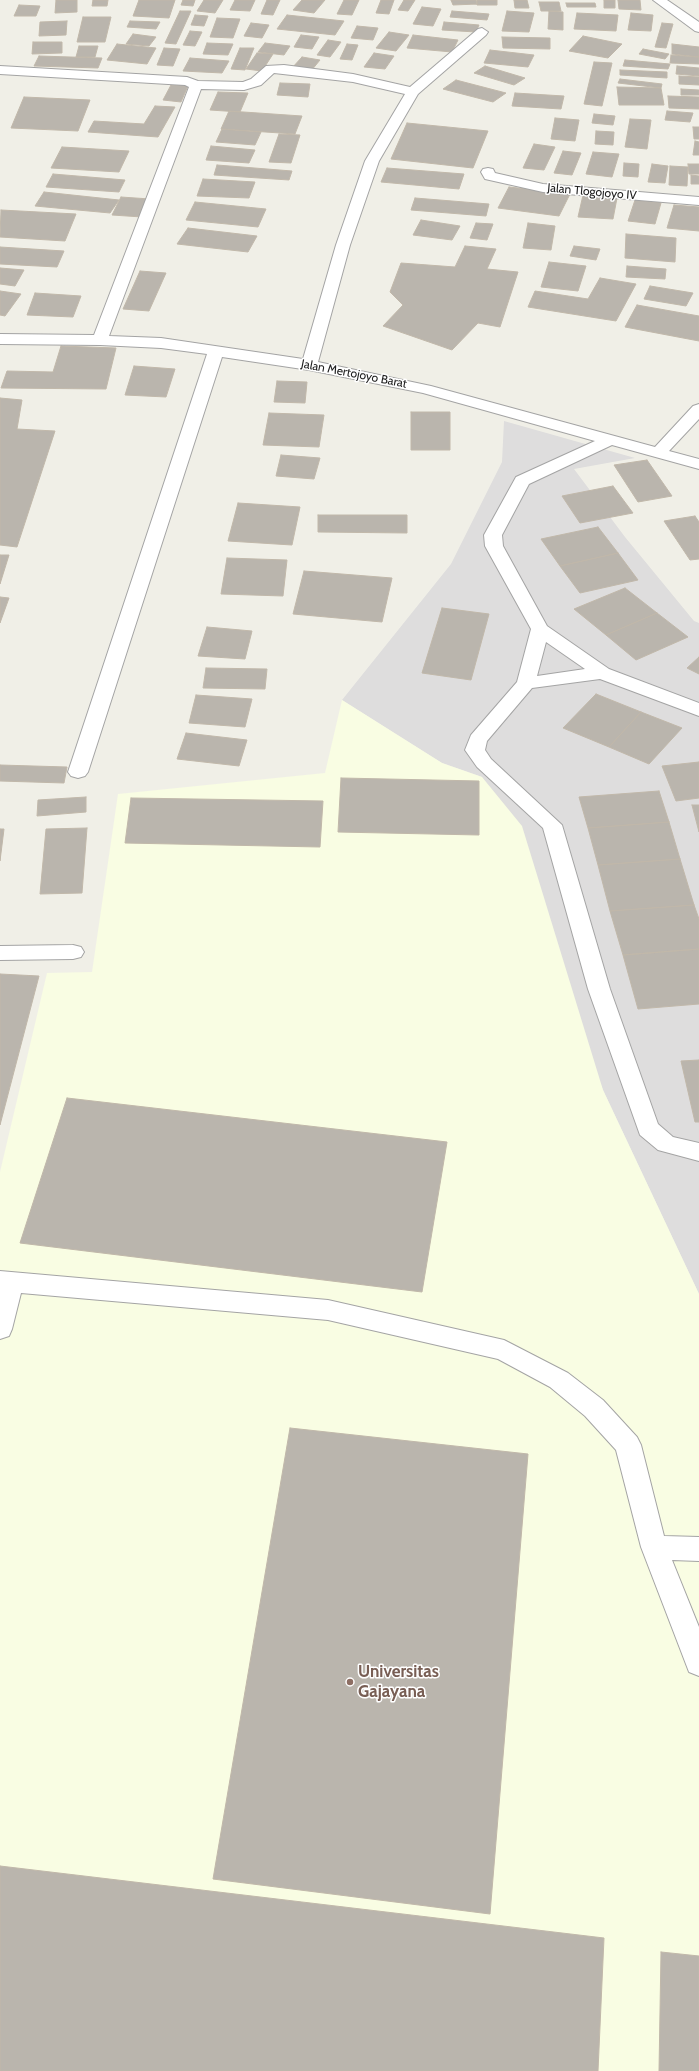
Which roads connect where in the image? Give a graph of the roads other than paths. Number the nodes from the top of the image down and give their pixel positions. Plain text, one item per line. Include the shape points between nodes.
1 (659, 0) edge
2 (699, 28) edge
3 (482, 32) dead end
4 (0, 70) edge
5 (196, 85) junction
6 (413, 92) junction
7 (488, 172) dead end
8 (699, 201) edge
9 (0, 339) edge
10 (100, 340) junction
11 (216, 350) junction
12 (309, 365) junction
13 (699, 409) edge
14 (610, 440) junction
15 (658, 453) junction
16 (699, 464) edge
17 (540, 629) junction
18 (602, 673) junction
19 (526, 683) junction
20 (699, 710) edge
21 (78, 772) dead end
22 (73, 952) dead end
23 (0, 953) edge
24 (699, 1152) edge
25 (6, 1282) edge
26 (0, 1329) edge
27 (654, 1547) junction
28 (699, 1549) edge
29 (699, 1662) edge

1 - 2 street
3 - 6 street
4 - 5 street via 187,81
5 - 6 street via 250,85 272,69 284,69 353,78
5 - 10 street
6 - 12 street via 372,161 343,245
7 - 8 street, Jalan Tlogojoyo IV via 490,176 543,188
9 - 10 street, Jalan Mertojoyo Barat
10 - 11 street, Jalan Mertojoyo Barat via 161,343
11 - 12 street, Jalan Mertojoyo Barat
11 - 21 street
12 - 14 street, Jalan Mertojoyo Barat via 425,389
13 - 15 street
14 - 15 street, Jalan Mertojoyo Barat
14 - 17 street via 522,481 493,536 494,546
15 - 16 street, Jalan Mertojoyo Barat
17 - 18 street
17 - 19 street
18 - 19 street
18 - 20 street
19 - 24 street via 478,739 475,750 484,763 552,825 599,989 648,1129 666,1144
22 - 23 street
25 - 26 street
25 - 27 street via 328,1310 504,1350 559,1380 594,1408 628,1445
27 - 28 street
27 - 29 street

